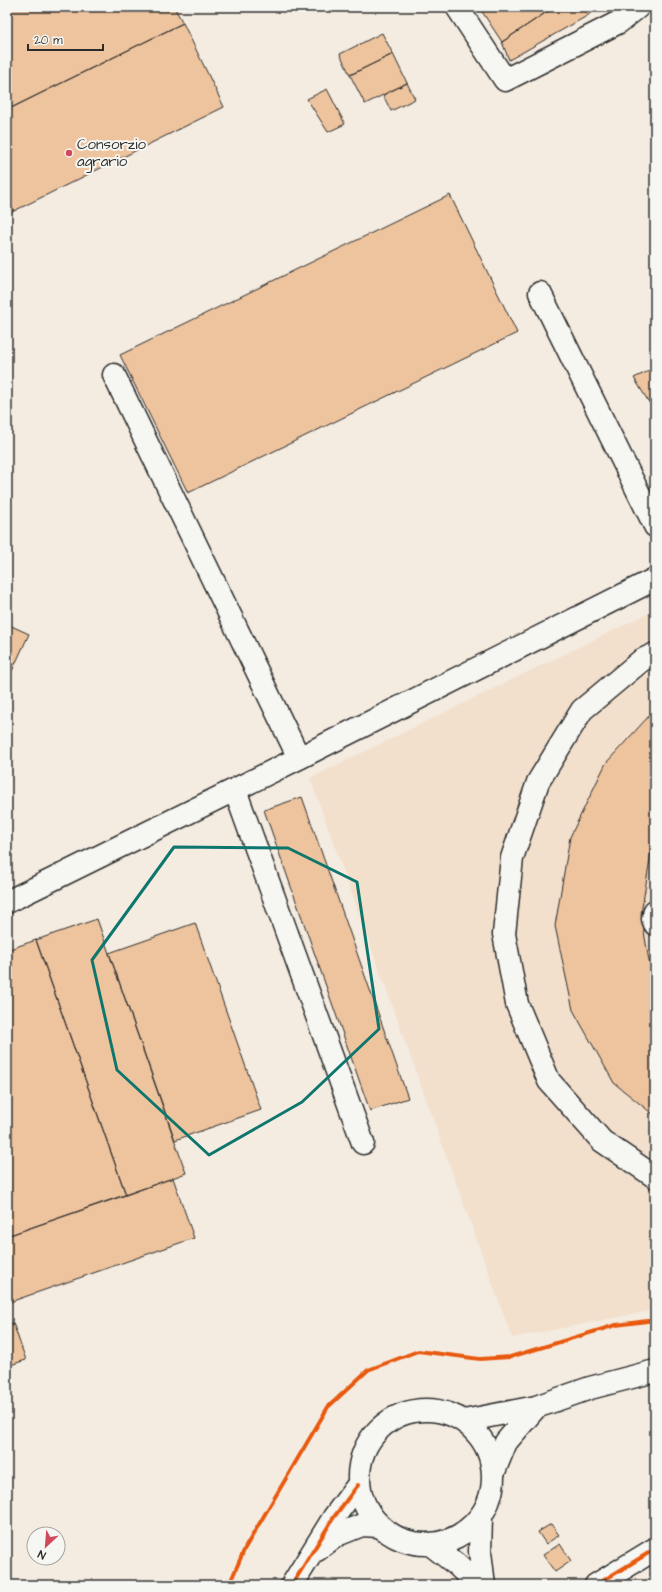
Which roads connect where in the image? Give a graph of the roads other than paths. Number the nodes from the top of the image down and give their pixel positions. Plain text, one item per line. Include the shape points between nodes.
1 (457, 7) edge
2 (638, 7) edge
3 (540, 293) dead end
4 (114, 374) dead end
5 (655, 526) edge
6 (655, 579) edge
7 (655, 654) edge
8 (299, 758) junction
9 (235, 790) junction
10 (7, 902) edge
11 (655, 911) edge
12 (655, 924) edge
13 (363, 1143) dead end
14 (655, 1176) edge
15 (655, 1370) edge
16 (536, 1407) junction
17 (464, 1421) junction
18 (493, 1474) junction
19 (358, 1485) junction
20 (481, 1518) junction
21 (379, 1526) junction
22 (430, 1544) junction
23 (655, 1549) edge
24 (310, 1555) junction
25 (292, 1585) edge
26 (478, 1585) edge
27 (484, 1585) edge
28 (596, 1585) edge

1 - 2 main road via 505,80 619,22
3 - 5 main road
4 - 8 main road
6 - 8 main road
7 - 14 main road via 642,660 582,710 538,782 512,858 504,934 517,1004 550,1081 602,1140
8 - 9 main road
9 - 10 main road
9 - 13 main road
11 - 12 main road
15 - 16 main road via 590,1388
16 - 17 main road
16 - 18 main road via 506,1442
17 - 18 main road via 481,1437 492,1458
17 - 19 main road via 435,1411 419,1410 397,1416 379,1429 366,1446
18 - 20 main road via 489,1502
19 - 21 main road via 366,1508
19 - 24 main road
20 - 22 main road via 459,1537 439,1544
20 - 27 main road via 480,1552
21 - 22 main road via 397,1538 417,1545
21 - 24 main road via 362,1525 337,1536
22 - 26 main road
23 - 28 main road
24 - 25 main road

